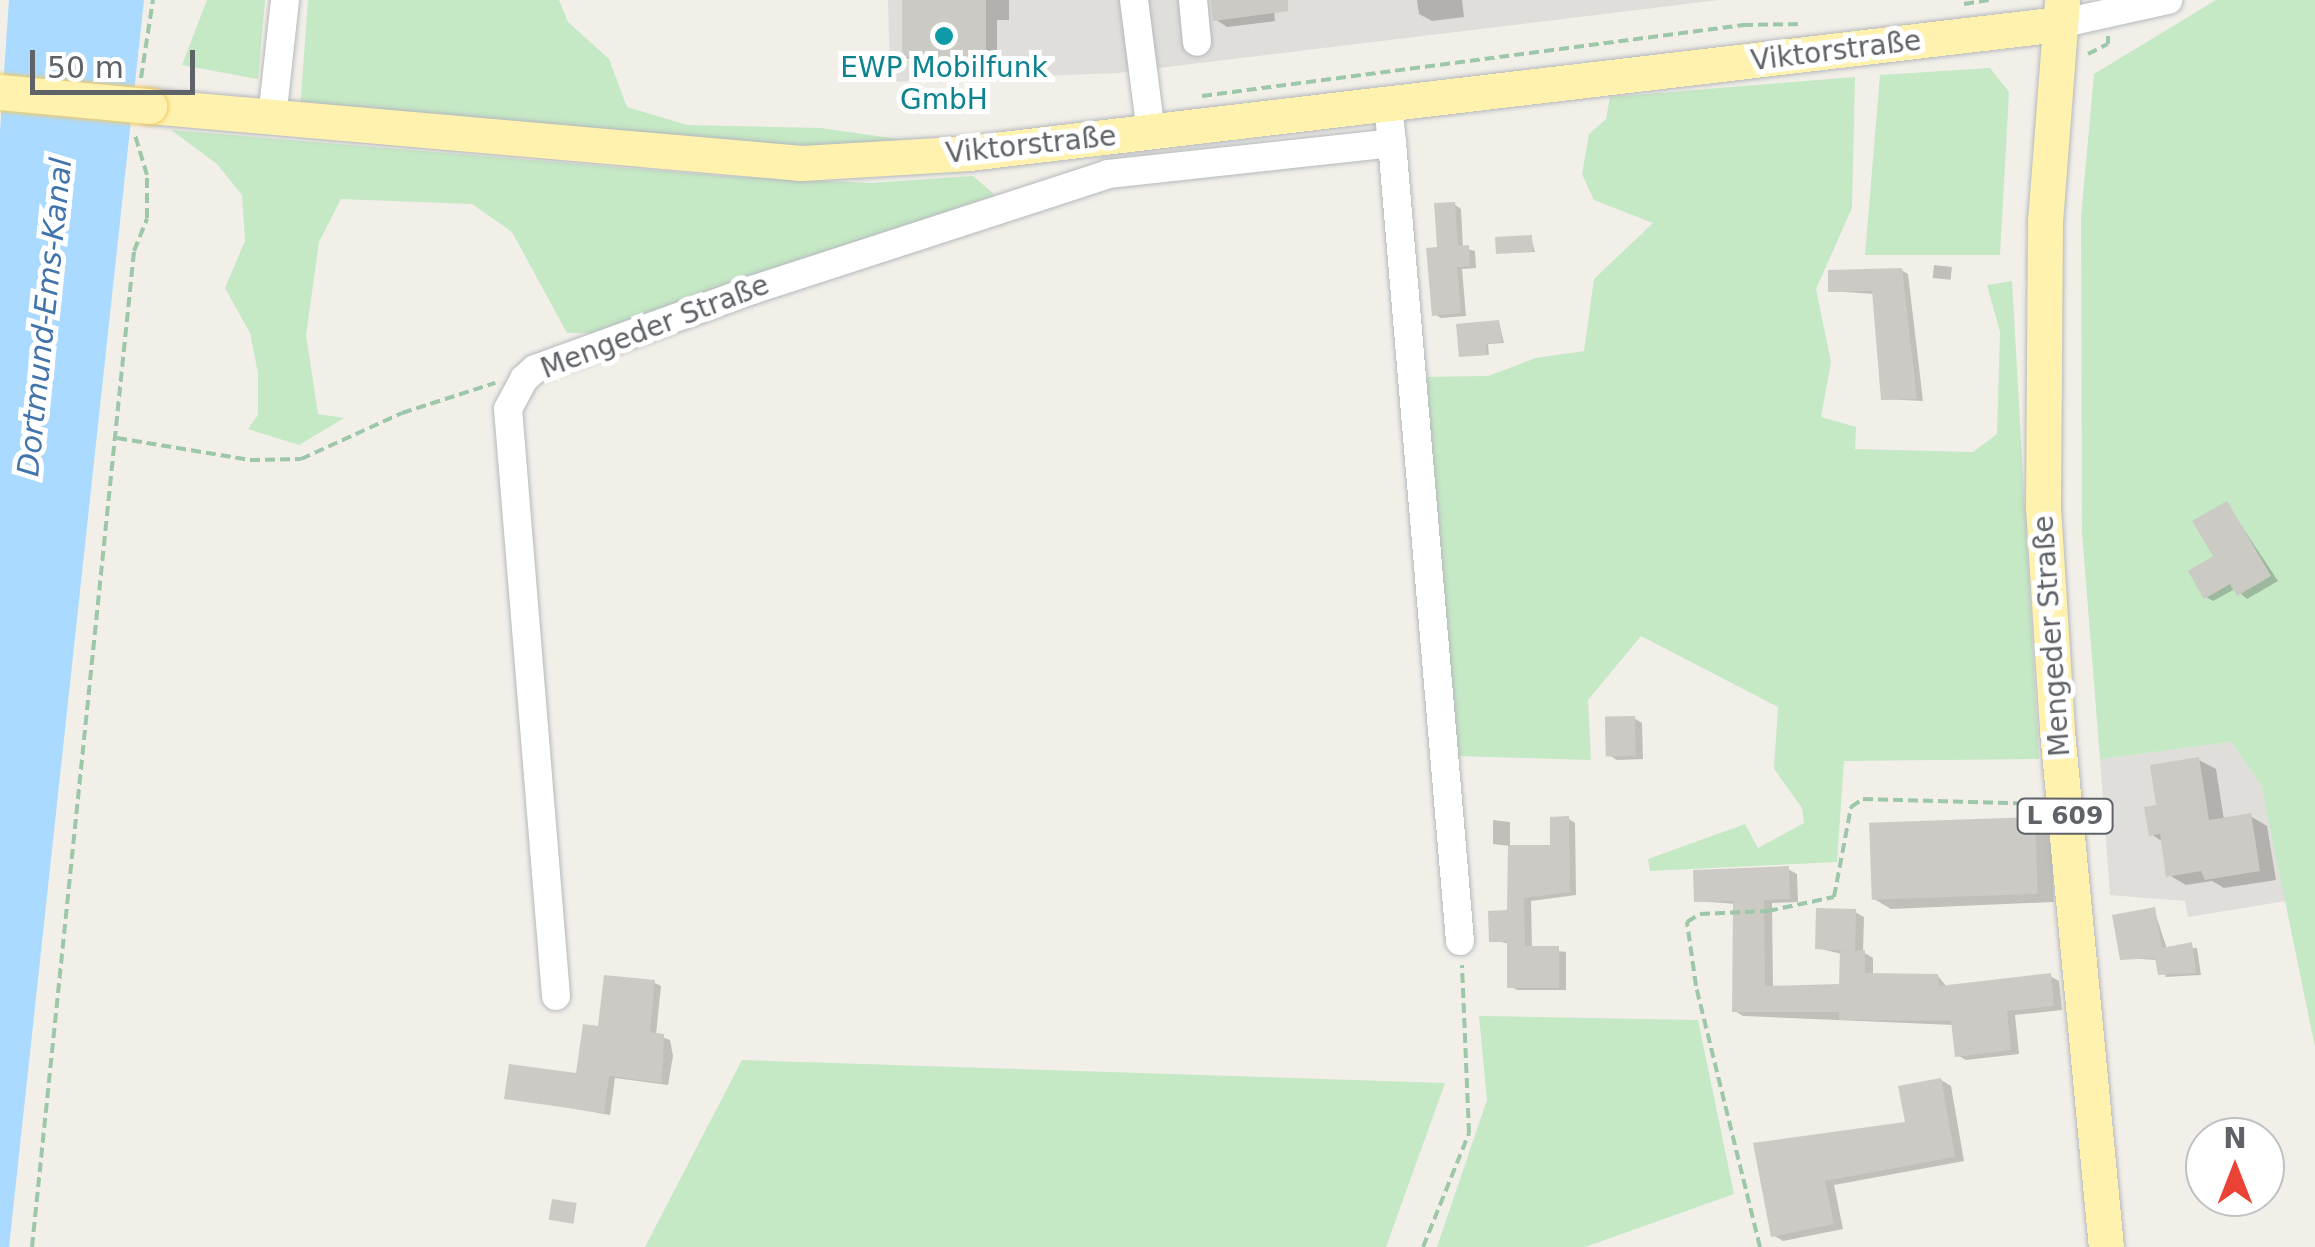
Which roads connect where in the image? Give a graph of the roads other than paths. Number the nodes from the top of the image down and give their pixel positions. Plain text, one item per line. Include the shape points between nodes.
1 (285, 0) edge
2 (1134, 0) edge
3 (1193, 0) edge
4 (2168, 0) edge
5 (2061, 12) edge
6 (1197, 42) dead end
7 (0, 92) edge
8 (1388, 104) junction
9 (272, 118) junction
10 (1151, 132) junction
11 (1392, 143) junction
12 (1460, 941) road end
13 (556, 996) dead end
14 (2106, 1247) edge

1 - 9 street
2 - 10 street
3 - 6 street
4 - 5 street via 2108,16
5 - 8 main road, Viktorstraße
5 - 14 main road, Mengeder Straße / L 609 via 2045,220 2044,508
7 - 9 main road, Viktorstraße, bridge
8 - 10 main road, Viktorstraße
8 - 11 street
9 - 10 main road, Viktorstraße via 802,163
11 - 12 street
11 - 13 street, Mengeder Straße via 1108,174 770,284 535,369 524,379 508,409

